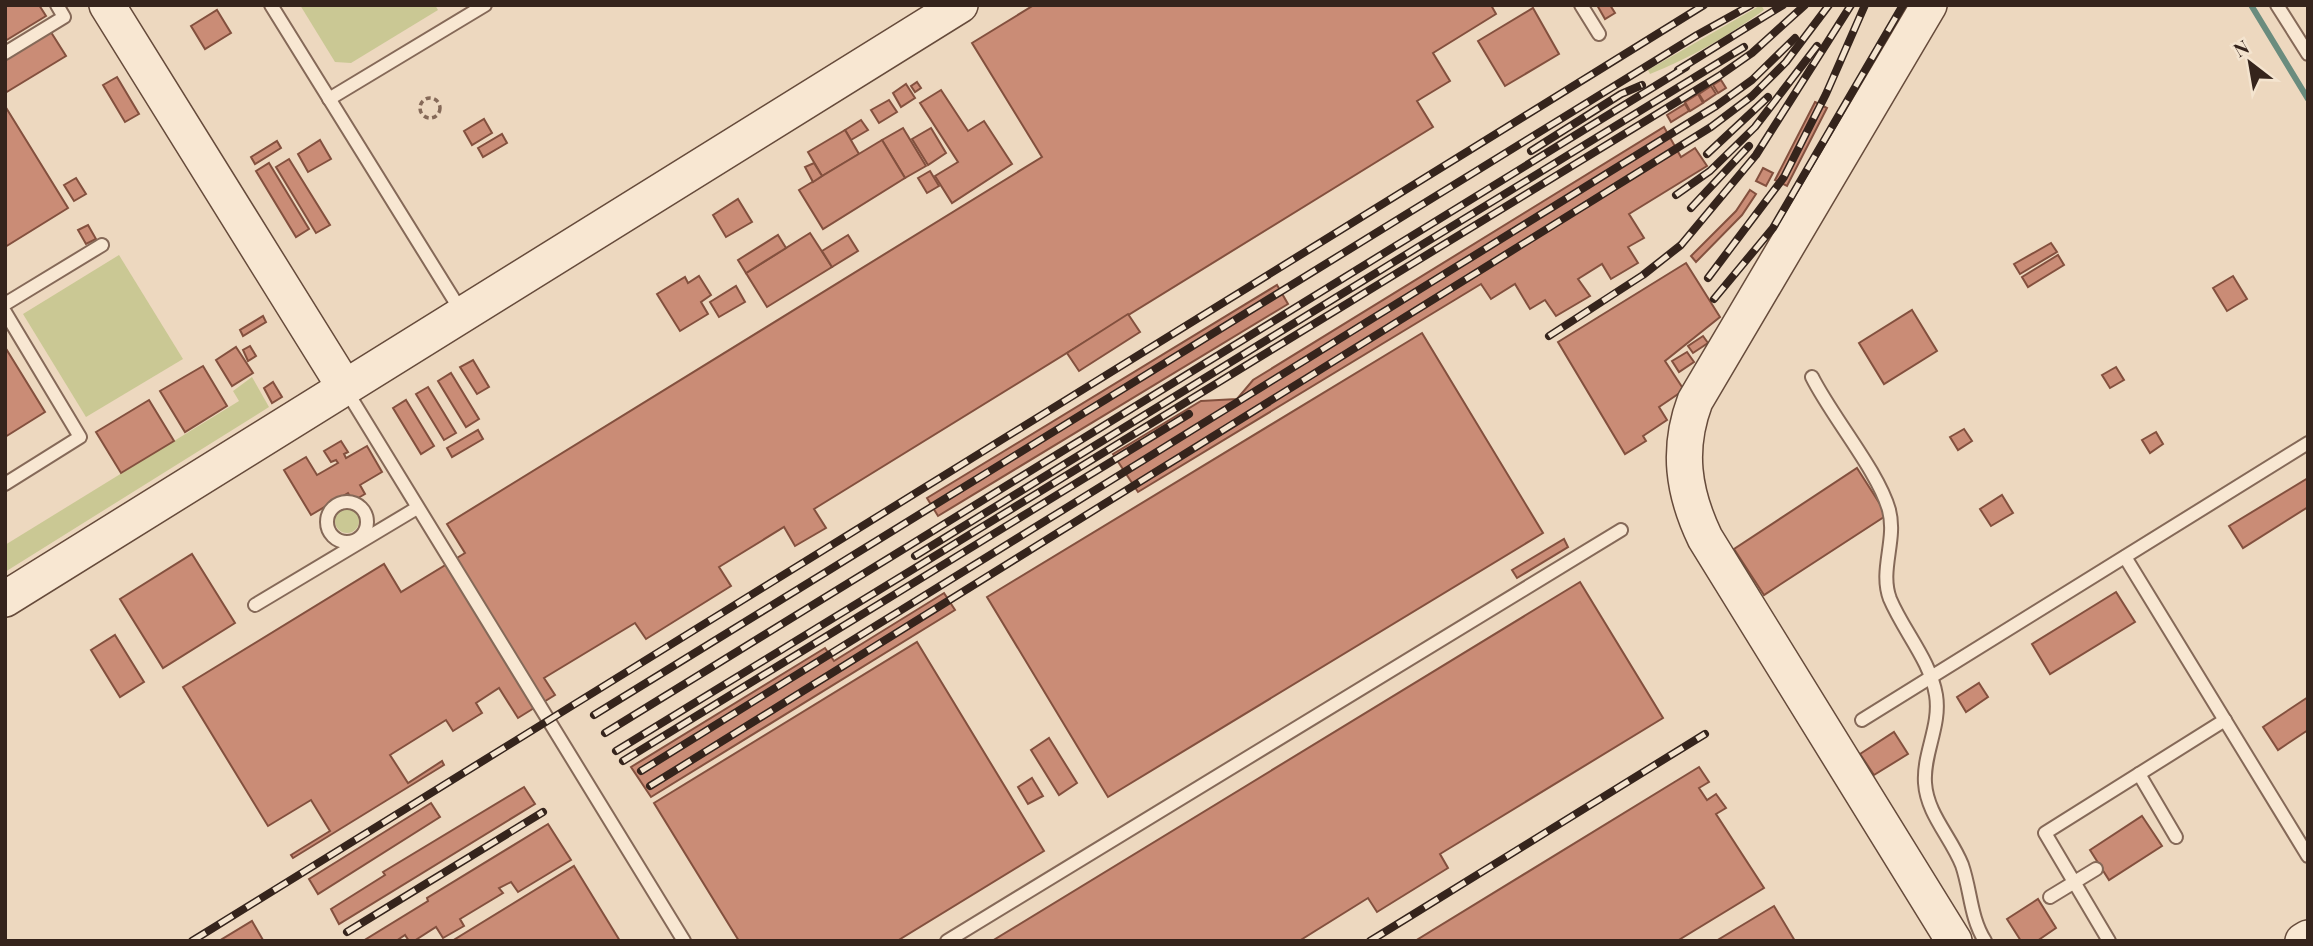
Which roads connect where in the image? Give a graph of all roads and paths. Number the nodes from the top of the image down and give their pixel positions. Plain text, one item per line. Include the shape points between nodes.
1 (57, 5) edge
2 (107, 5) edge
3 (271, 5) edge
4 (485, 5) edge
5 (960, 5) edge
6 (1581, 5) edge
7 (1929, 5) edge
8 (2277, 5) edge
9 (1599, 34) dead end
10 (2303, 34) edge
11 (5, 53) edge
12 (2308, 54) edge
13 (329, 99) junction
14 (435, 117) joint
15 (102, 245) dead end
16 (5, 304) edge
17 (5, 312) edge
18 (463, 313) junction
19 (1812, 377) dead end
20 (344, 386) junction
21 (2308, 443) edge
22 (5, 484) edge
23 (417, 508) junction
24 (1621, 530) dead end
25 (2125, 557) junction
26 (5, 599) edge
27 (255, 605) dead end
28 (1932, 677) junction
29 (1862, 720) dead end
30 (2225, 720) junction
31 (2139, 774) junction
32 (2176, 837) dead end
33 (2308, 856) edge
34 (2096, 869) dead end
35 (2074, 882) junction
36 (2050, 897) dead end
37 (2308, 938) edge
38 (684, 941) edge
39 (947, 941) edge
40 (1954, 941) edge
41 (1985, 941) edge
42 (2109, 941) edge
43 (2303, 941) edge

1 - 11 lane via 64,17
2 - 20 street
3 - 13 lane
4 - 13 lane
5 - 18 street
6 - 9 lane
7 - 40 street via 1695,401 1683,464 1690,504 1705,538
8 - 10 lane
10 - 12 lane
13 - 18 lane
14 - 14 path via 440,110 438,102 424,100 420,112
15 - 16 lane
17 - 22 lane via 80,437
18 - 20 street
19 - 28 lane via 1886,502 1891,527 1886,584
20 - 23 lane
20 - 26 street
21 - 25 lane
23 - 27 lane
23 - 38 lane
24 - 39 lane
25 - 28 lane
25 - 30 lane
28 - 29 lane
28 - 41 lane via 1936,722 1926,759 1925,786 1935,816 1962,865 1972,913
30 - 31 lane
30 - 33 lane
31 - 32 lane
31 - 35 lane via 2045,833
34 - 35 lane
35 - 36 lane
35 - 42 lane
37 - 43 street

